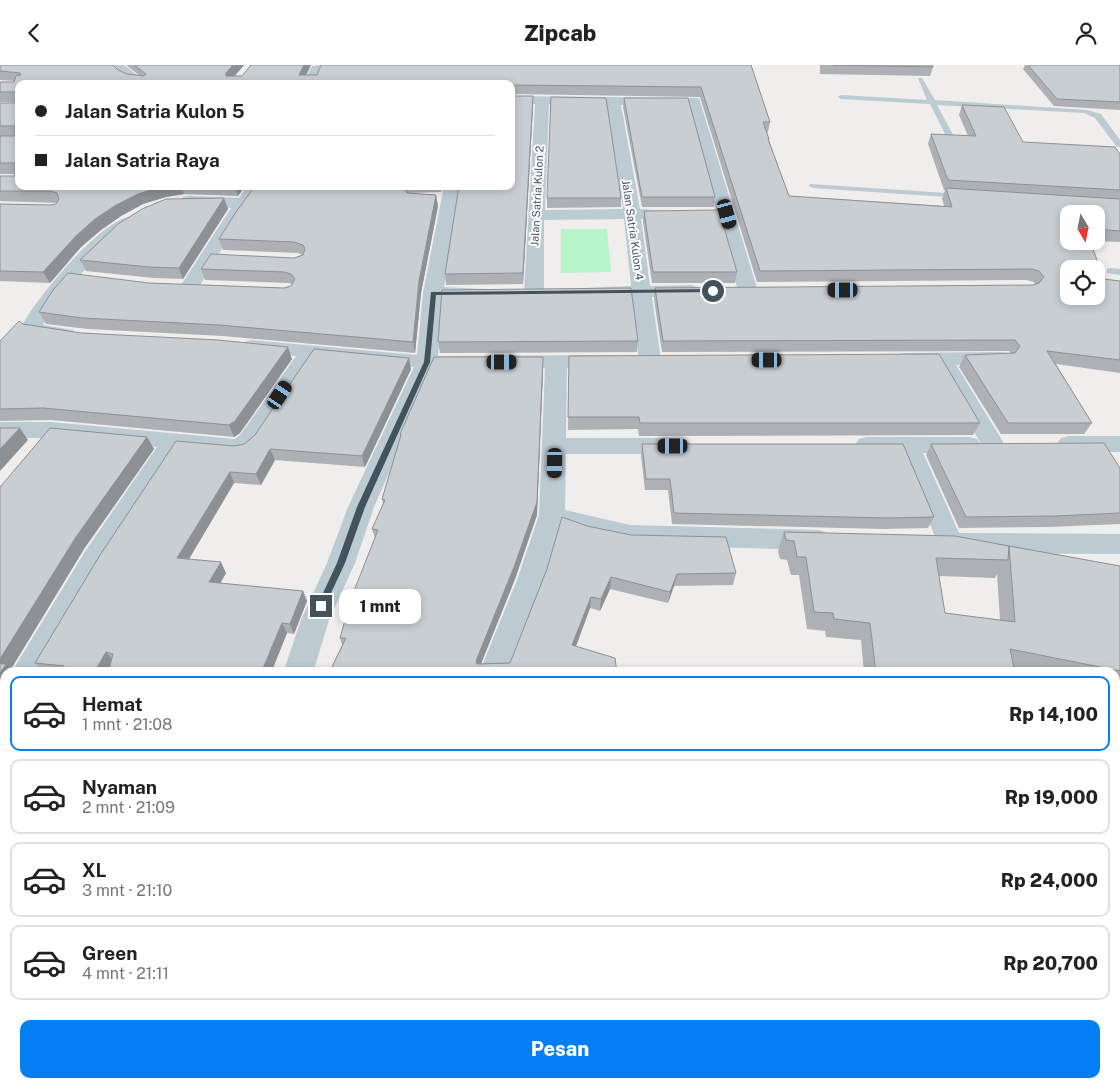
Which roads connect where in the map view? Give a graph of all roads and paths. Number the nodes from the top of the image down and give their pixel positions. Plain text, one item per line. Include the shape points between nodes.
1 (117, 65) edge
2 (367, 67) edge
3 (920, 79) edge
4 (135, 80) edge
5 (312, 80) edge
6 (842, 97) dead end
7 (613, 99) junction
8 (542, 100) junction
9 (515, 101) edge
10 (932, 101) junction
11 (952, 141) edge
12 (1120, 145) edge
13 (813, 186) dead end
14 (253, 190) edge
15 (445, 194) edge
16 (971, 196) edge
17 (173, 202) edge
18 (244, 203) junction
19 (146, 212) edge
20 (660, 214) edge
21 (708, 214) edge
22 (727, 214) junction
23 (536, 215) junction
24 (632, 215) junction
25 (70, 276) junction
26 (91, 280) edge
27 (208, 289) edge
28 (709, 291) edge
29 (729, 291) edge
30 (573, 292) edge
31 (641, 292) junction
32 (433, 293) junction
33 (516, 293) junction
34 (554, 293) edge
35 (88, 337) edge
36 (233, 345) edge
37 (310, 351) junction
38 (1001, 358) edge
39 (884, 359) edge
40 (942, 359) junction
41 (427, 362) junction
42 (556, 362) junction
43 (0, 430) edge
44 (51, 430) junction
45 (174, 441) junction
46 (1120, 444) edge
47 (702, 445) edge
48 (849, 445) edge
49 (908, 445) junction
50 (1052, 445) edge
51 (555, 446) junction
52 (32, 453) edge
53 (552, 515) junction
54 (840, 541) edge
55 (1120, 544) edge
56 (30, 667) edge
57 (300, 667) edge
58 (496, 667) edge

1 - 4 street
2 - 5 street via 321,68
3 - 10 lane
6 - 10 lane
7 - 8 street
7 - 22 street via 693,100
7 - 24 street, Jalan Satria Kulon 4
8 - 9 street
8 - 23 street, Jalan Satria Kulon 2
10 - 11 lane
10 - 12 lane via 1090,111 1098,116
13 - 16 lane
14 - 18 street
15 - 32 street
17 - 18 street
18 - 27 street via 216,257 180,288
19 - 25 street via 92,248
20 - 24 street
21 - 22 street
22 - 29 street via 758,291
23 - 24 street
23 - 33 street, Jalan Satria Kulon 2
24 - 31 street, Jalan Satria Kulon 4
25 - 26 street
25 - 35 street via 50,297 32,326 36,330
28 - 31 street
30 - 31 street
31 - 42 street, Jalan Satria Kulon 4 via 660,361
32 - 33 street
32 - 41 street
33 - 34 street
36 - 37 street
37 - 41 street
37 - 45 street via 242,446 231,448
38 - 40 street
39 - 40 street
40 - 49 street via 1003,445
41 - 42 street
41 - 57 street via 361,507
42 - 51 street
43 - 44 street
44 - 45 street
44 - 52 street
45 - 56 street via 96,557
46 - 50 street
47 - 51 street
48 - 49 street
49 - 55 street via 938,543
51 - 53 street
53 - 54 street via 630,535
53 - 58 street via 531,580

